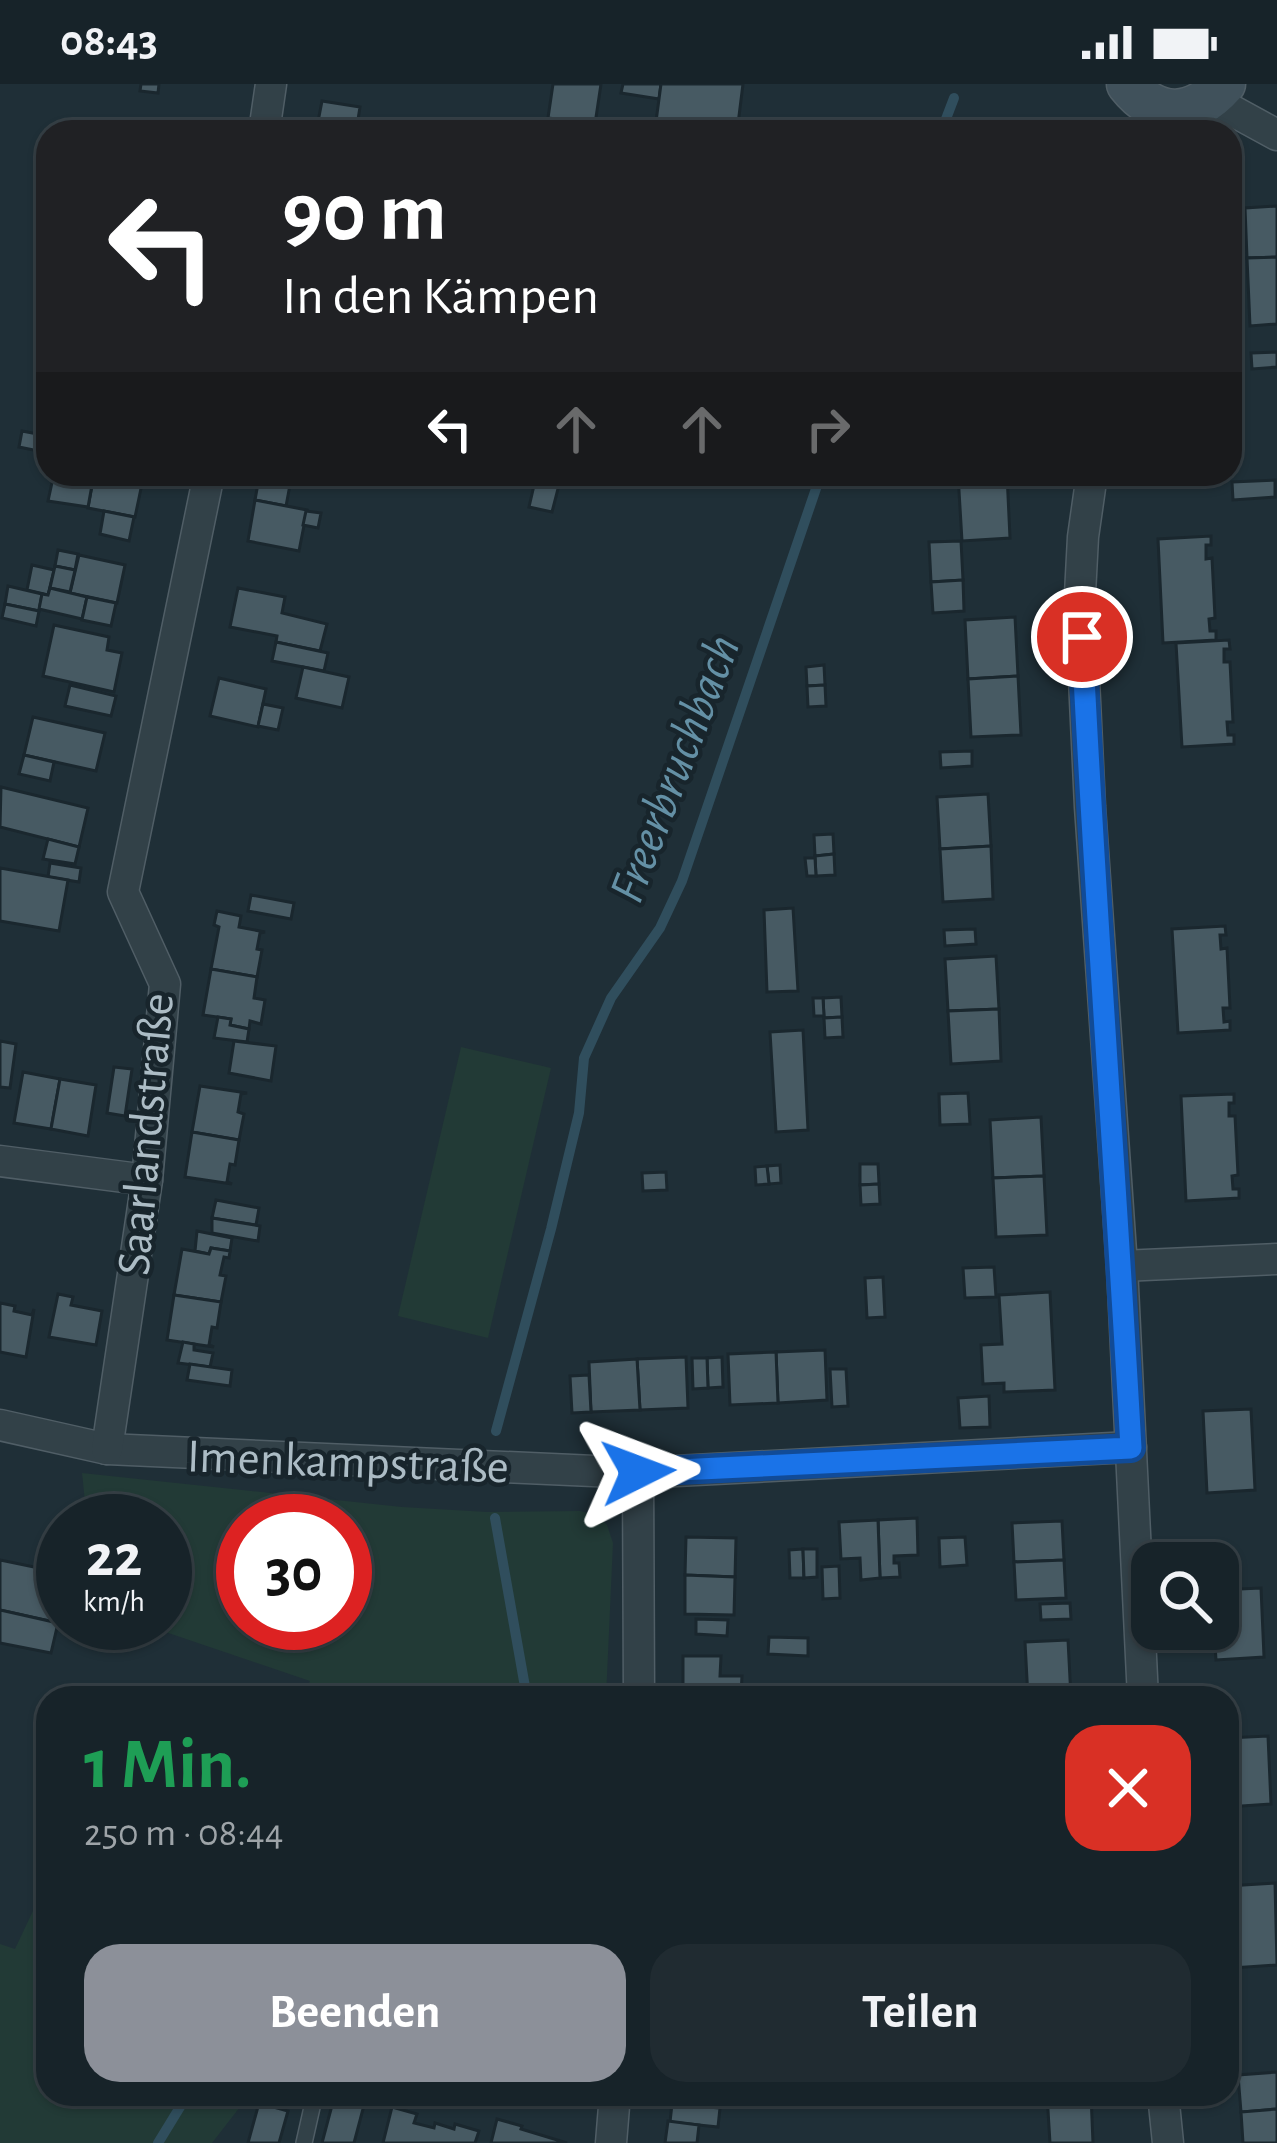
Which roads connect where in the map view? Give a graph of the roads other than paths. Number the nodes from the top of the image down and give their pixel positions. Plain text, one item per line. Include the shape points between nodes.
1 (271, 84) edge
2 (1128, 84) edge
3 (1195, 106) edge
4 (266, 120) edge
5 (1235, 120) edge
6 (1242, 123) edge
7 (1277, 135) edge
8 (207, 486) edge
9 (1090, 486) edge
10 (0, 1161) edge
11 (147, 1180) junction
12 (1277, 1259) edge
13 (1122, 1266) junction
14 (0, 1425) edge
15 (1131, 1448) junction
16 (107, 1450) junction
17 (638, 1472) junction
18 (639, 1686) edge
19 (1142, 1686) edge
20 (312, 2106) edge
21 (614, 2106) edge
22 (1164, 2106) edge
23 (304, 2143) edge
24 (611, 2143) edge
25 (1168, 2143) edge

1 - 4 street
2 - 3 street via 1155,107
3 - 5 street
6 - 7 street
8 - 11 street, Saarlandstraße via 123,892 165,984
9 - 13 street via 1080,594
10 - 11 street
11 - 16 street, Saarlandstraße
12 - 13 street
13 - 15 street
14 - 16 street, Imenkampstraße
15 - 17 street, Imenkampstraße
15 - 19 street
16 - 17 street, Imenkampstraße
17 - 18 street
20 - 23 lane
21 - 24 street
22 - 25 street

